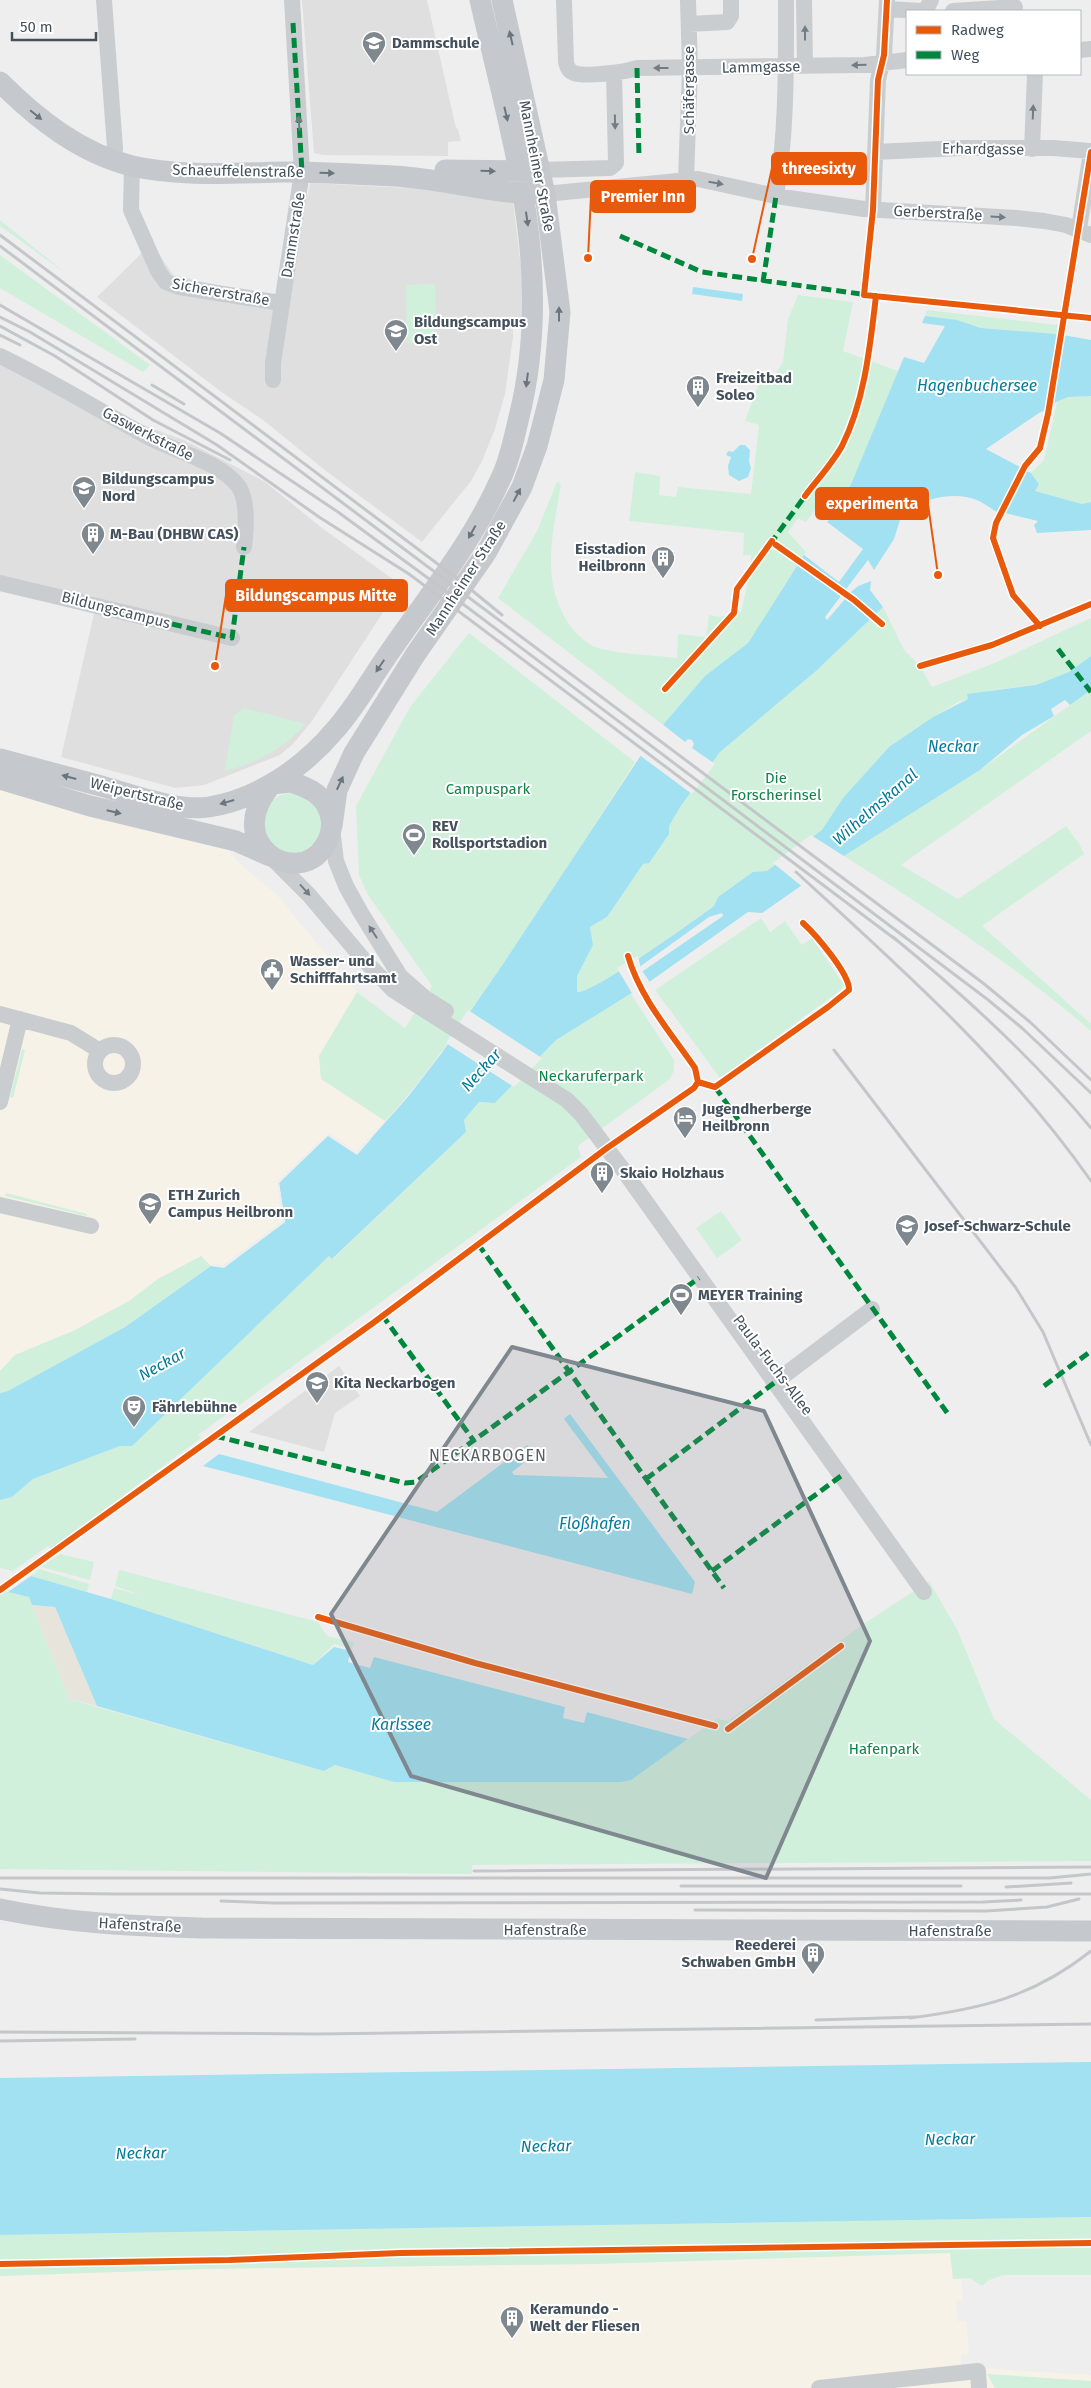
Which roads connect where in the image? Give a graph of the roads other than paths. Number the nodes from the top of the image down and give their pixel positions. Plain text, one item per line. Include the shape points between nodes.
1 (104, 0) edge
2 (292, 0) edge
3 (480, 0) edge
4 (502, 0) edge
5 (564, 0) edge
6 (688, 0) edge
7 (731, 0) edge
8 (786, 0) edge
9 (804, 0) edge
10 (887, 4) edge
11 (1015, 6) edge
12 (929, 7) edge
13 (965, 10) edge
14 (688, 24) junction
15 (906, 60) edge
16 (882, 63) junction
17 (805, 66) junction
18 (786, 67) junction
19 (690, 68) junction
20 (614, 73) junction
21 (1035, 75) edge
22 (0, 82) edge
23 (1032, 150) junction
24 (875, 152) junction
25 (1091, 152) edge
26 (123, 163) junction
27 (616, 163) junction
28 (540, 170) junction
29 (519, 171) junction
30 (302, 172) junction
31 (352, 174) junction
32 (686, 179) junction
33 (630, 186) junction
34 (523, 194) junction
35 (545, 194) junction
36 (776, 196) junction
37 (873, 210) junction
38 (1085, 232) edge
39 (282, 303) junction
40 (531, 349) junction
41 (556, 352) junction
42 (0, 356) edge
43 (273, 380) dead end
44 (244, 547) dead end
45 (0, 583) edge
46 (232, 638) dead end
47 (0, 759) edge
48 (0, 780) edge
49 (272, 784) junction
50 (332, 826) junction
51 (270, 856) junction
52 (422, 1002) junction
53 (0, 1014) edge
54 (20, 1019) junction
55 (100, 1051) dead end
56 (0, 1102) edge
57 (0, 1205) edge
58 (91, 1226) dead end
59 (872, 1309) dead end
60 (778, 1380) junction
61 (928, 1589) dead end
62 (0, 1909) edge
63 (1091, 1931) edge
64 (819, 2388) edge
65 (979, 2388) edge

1 - 26 street, Sichererstraße via 115,148
30 -> 2 street, Dammstraße
3 -> 29 main road, Mannheimer Straße
28 -> 4 main road, Mannheimer Straße
5 - 20 street, Lammgasse via 569,69 576,74
6 - 14 street, Schäfergasse
7 - 14 street via 731,16 727,22
8 - 18 street
17 -> 9 street
10 - 12 street
10 - 16 street
11 - 13 street
14 - 19 street, Schäfergasse
15 - 16 street, Lammgasse
16 -> 17 street, Lammgasse
16 - 24 street via 878,80
17 - 18 street, Lammgasse
18 - 19 street, Lammgasse
18 - 36 street via 782,160
19 -> 20 street, Lammgasse via 637,68
19 - 32 street, Schäfergasse
20 -> 27 street
23 -> 21 street
22 -> 26 main road, Schaeuffelenstraße via 55,130 80,145
23 - 24 street, Erhardgasse via 941,148
23 - 25 street, Erhardgasse via 1053,148
24 - 37 street
25 - 38 street
26 - 30 main road, Schaeuffelenstraße via 195,173
26 - 39 street, Sichererstraße via 131,210 166,282 179,287
27 - 28 street via 610,168
27 - 33 street
28 - 29 main road, Schaeuffelenstraße
28 - 35 main road, Mannheimer Straße
31 -> 29 main road, Schaeuffelenstraße via 403,170
29 - 34 main road, Mannheimer Straße
30 -> 31 main road, Schaeuffelenstraße
30 - 39 street, Dammstraße
31 - 34 main road, Schaeuffelenstraße via 432,179
32 - 33 street, Gerberstraße
32 -> 36 street, Gerberstraße
33 - 35 street, Gerberstraße
34 - 35 main road, Schaeuffelenstraße
34 -> 40 main road, Mannheimer Straße via 533,266
41 -> 35 main road, Mannheimer Straße via 560,312
36 - 37 street, Gerberstraße
37 -> 38 street, Gerberstraße via 1016,218 1061,224
39 - 43 street, Dammstraße
40 - 41 main road
40 -> 49 main road, Mannheimer Straße via 526,389 502,477 468,539 336,730 299,766
50 -> 41 main road, Mannheimer Straße via 337,790 354,753 415,655 486,552 522,486 537,446 554,380
42 - 44 street, Gaswerkstraße via 48,379 151,438 222,470 240,488 247,522
45 - 46 street, Bildungscampus
49 -> 47 main road, Weipertstraße via 226,803 197,808 139,797
48 -> 51 main road, Weipertstraße via 90,806 236,841
49 - 50 main road via 290,782 320,796 329,809
49 - 51 main road via 262,796 254,822 255,835
50 - 51 main road via 321,851 310,859 290,863
52 -> 50 street, Mannheimer Straße via 400,976 346,886 336,861
51 -> 52 street via 393,990
52 - 60 street, Paula-Fuchs-Allee via 569,1096 611,1146
53 - 54 street
54 - 55 street via 71,1033
54 - 56 street
57 - 58 street
59 - 60 street
60 - 61 street, Paula-Fuchs-Allee
62 - 63 main road, Hafenstraße via 117,1926 201,1928
64 - 65 street via 978,2371

